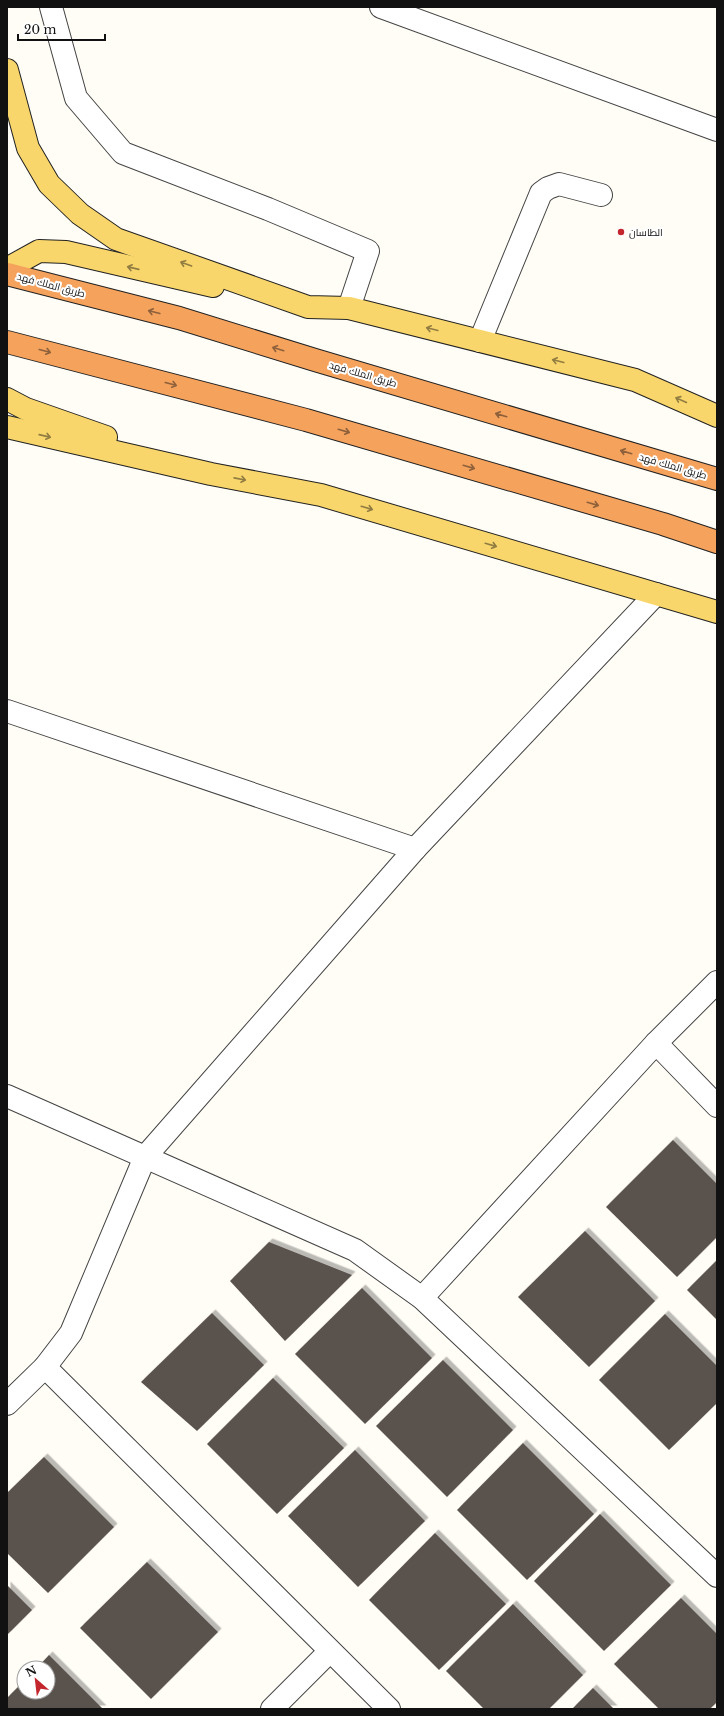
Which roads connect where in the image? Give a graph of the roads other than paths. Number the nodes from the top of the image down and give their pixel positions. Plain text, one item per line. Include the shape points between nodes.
1 (52, 7) edge
2 (381, 7) edge
3 (7, 70) edge
4 (717, 130) edge
5 (601, 196) dead end
6 (7, 272) edge
7 (308, 307) junction
8 (349, 308) junction
9 (480, 341) junction
10 (7, 342) edge
11 (7, 399) edge
12 (717, 416) edge
13 (7, 427) edge
14 (211, 474) junction
15 (717, 479) edge
16 (717, 542) edge
17 (656, 594) junction
18 (717, 612) edge
19 (7, 711) edge
20 (415, 849) junction
21 (717, 982) edge
22 (656, 1043) junction
23 (7, 1096) edge
24 (717, 1106) edge
25 (145, 1157) junction
26 (422, 1298) junction
27 (44, 1367) junction
28 (7, 1404) edge
29 (717, 1576) edge
30 (330, 1651) junction
31 (272, 1709) edge
32 (389, 1709) edge

1 - 8 street via 76,98 123,153 368,251
2 - 4 street
7 -> 3 main road via 116,239 80,214 49,184 28,148
5 - 9 street via 559,184 541,193
7 -> 6 main road via 66,252 39,251 12,266
15 -> 6 highway, طريق الملك فهد via 179,318
7 - 8 main road
9 -> 8 main road
12 -> 9 main road via 635,380
10 -> 16 highway via 306,420
11 - 14 main road via 26,409
13 -> 14 main road
14 -> 17 main road via 321,495
17 - 18 main road
17 - 20 street
19 - 20 street
20 - 25 street
21 - 22 street
22 - 24 street
22 - 26 street
23 - 25 street
25 - 26 street via 355,1250
25 - 27 street via 71,1333
26 - 29 street
27 - 28 street
27 - 30 street
30 - 31 street
30 - 32 street

